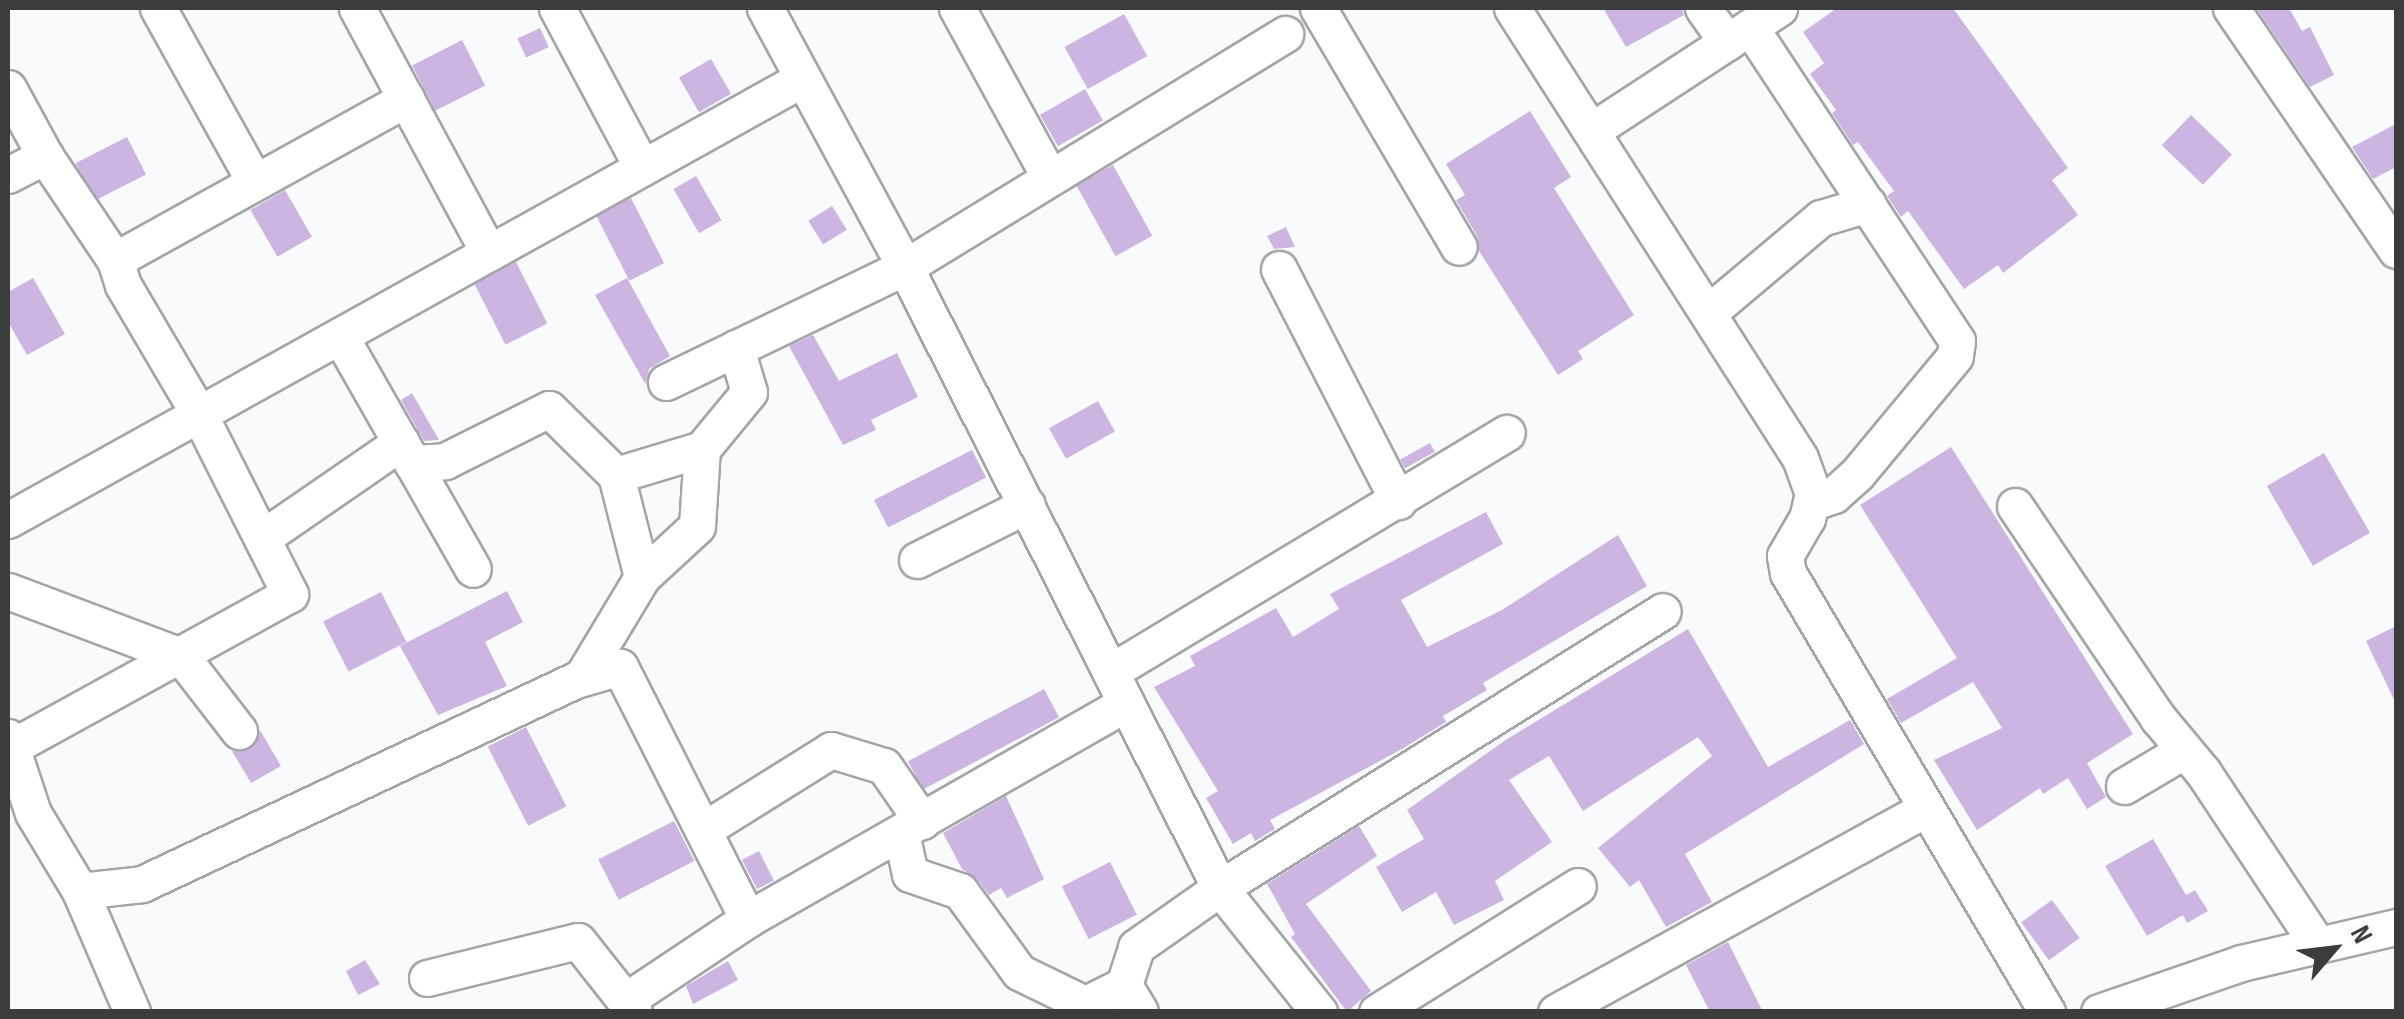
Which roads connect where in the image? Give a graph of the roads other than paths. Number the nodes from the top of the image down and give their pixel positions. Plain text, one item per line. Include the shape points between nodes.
1 (158, 8) edge
2 (357, 8) edge
3 (556, 8) edge
4 (765, 8) edge
5 (957, 8) edge
6 (1318, 8) edge
7 (1512, 8) edge
8 (1703, 8) edge
9 (1779, 8) edge
10 (2231, 8) edge
11 (1285, 34) dead end
12 (1738, 34) junction
13 (802, 79) junction
14 (8, 88) edge
15 (406, 99) junction
16 (1592, 131) junction
17 (45, 156) junction
18 (642, 168) junction
19 (8, 175) edge
20 (1049, 176) junction
21 (256, 182) junction
22 (1868, 204) junction
23 (1458, 247) dead end
24 (2396, 250) edge
25 (489, 253) junction
26 (115, 260) junction
27 (905, 267) junction
28 (1279, 269) dead end
29 (1708, 313) junction
30 (340, 336) junction
31 (736, 348) junction
32 (666, 382) dead end
33 (199, 414) junction
34 (1508, 433) dead end
35 (702, 448) junction
36 (406, 452) junction
37 (616, 475) junction
38 (1398, 501) junction
39 (1811, 503) junction
40 (1027, 505) junction
41 (2015, 506) dead end
42 (8, 520) edge
43 (262, 538) junction
44 (917, 560) dead end
45 (473, 569) dead end
46 (642, 577) junction
47 (8, 591) edge
48 (1663, 610) dead end
49 (181, 656) junction
50 (1112, 671) junction
51 (576, 680) junction
52 (1126, 704) junction
53 (238, 731) dead end
54 (10, 742) edge
55 (2183, 751) junction
56 (2124, 786) dead end
57 (1927, 808) junction
58 (20, 821) edge
59 (912, 827) junction
60 (702, 830) junction
61 (1578, 886) dead end
62 (1220, 888) junction
63 (80, 891) junction
64 (748, 920) junction
65 (2396, 926) edge
66 (2318, 945) junction
67 (428, 978) dead end
68 (1132, 998) edge
69 (631, 1005) edge
70 (1077, 1008) edge
71 (132, 1012) edge
72 (1319, 1012) edge
73 (1377, 1012) edge
74 (1556, 1012) edge
75 (2047, 1012) edge
76 (2099, 1012) edge

1 - 21 street
2 - 15 street
3 - 18 street
4 - 13 street
5 - 20 street
6 - 23 street
7 - 16 street
8 - 12 street
9 - 12 street
10 - 24 street
11 - 20 street
12 - 16 street
12 - 22 street
13 - 18 street
13 - 27 street
14 - 17 street
15 - 21 street
15 - 25 street
16 - 29 street
17 - 19 street
17 - 26 street
18 - 25 street
20 - 27 street
21 - 26 street
22 - 29 street via 1821,218
22 - 39 street via 1958,341 1955,356 1856,474 1834,495
25 - 30 street
26 - 33 street via 123,286
27 - 31 street
27 - 40 street
28 - 38 street
29 - 39 street via 1800,458
30 - 33 street
30 - 36 street
31 - 32 street
31 - 35 street via 748,392
33 - 42 street
33 - 43 street
34 - 38 street
35 - 37 street
35 - 46 street via 697,526
36 - 37 street via 444,461 549,409
36 - 43 street
36 - 45 street
37 - 46 street
38 - 50 street
39 - 57 street via 1785,556 1788,573
40 - 44 street
40 - 50 street
41 - 55 street
43 - 49 street via 290,594
46 - 51 street
47 - 49 street
48 - 62 street
49 - 53 street
49 - 54 street
50 - 52 street
51 - 60 street via 620,666
51 - 63 street via 142,884
52 - 59 street
52 - 62 street
54 - 58 street
55 - 56 street
55 - 66 street
57 - 74 street
57 - 75 street
58 - 63 street
59 - 60 street via 884,766 831,750
59 - 64 street
59 - 70 street via 910,874 960,891 1020,972
60 - 64 street
61 - 73 street
62 - 68 street via 1136,947
62 - 72 street
63 - 71 street
64 - 69 street
65 - 66 street
66 - 76 street via 2242,963
67 - 69 street via 578,941
68 - 70 street

